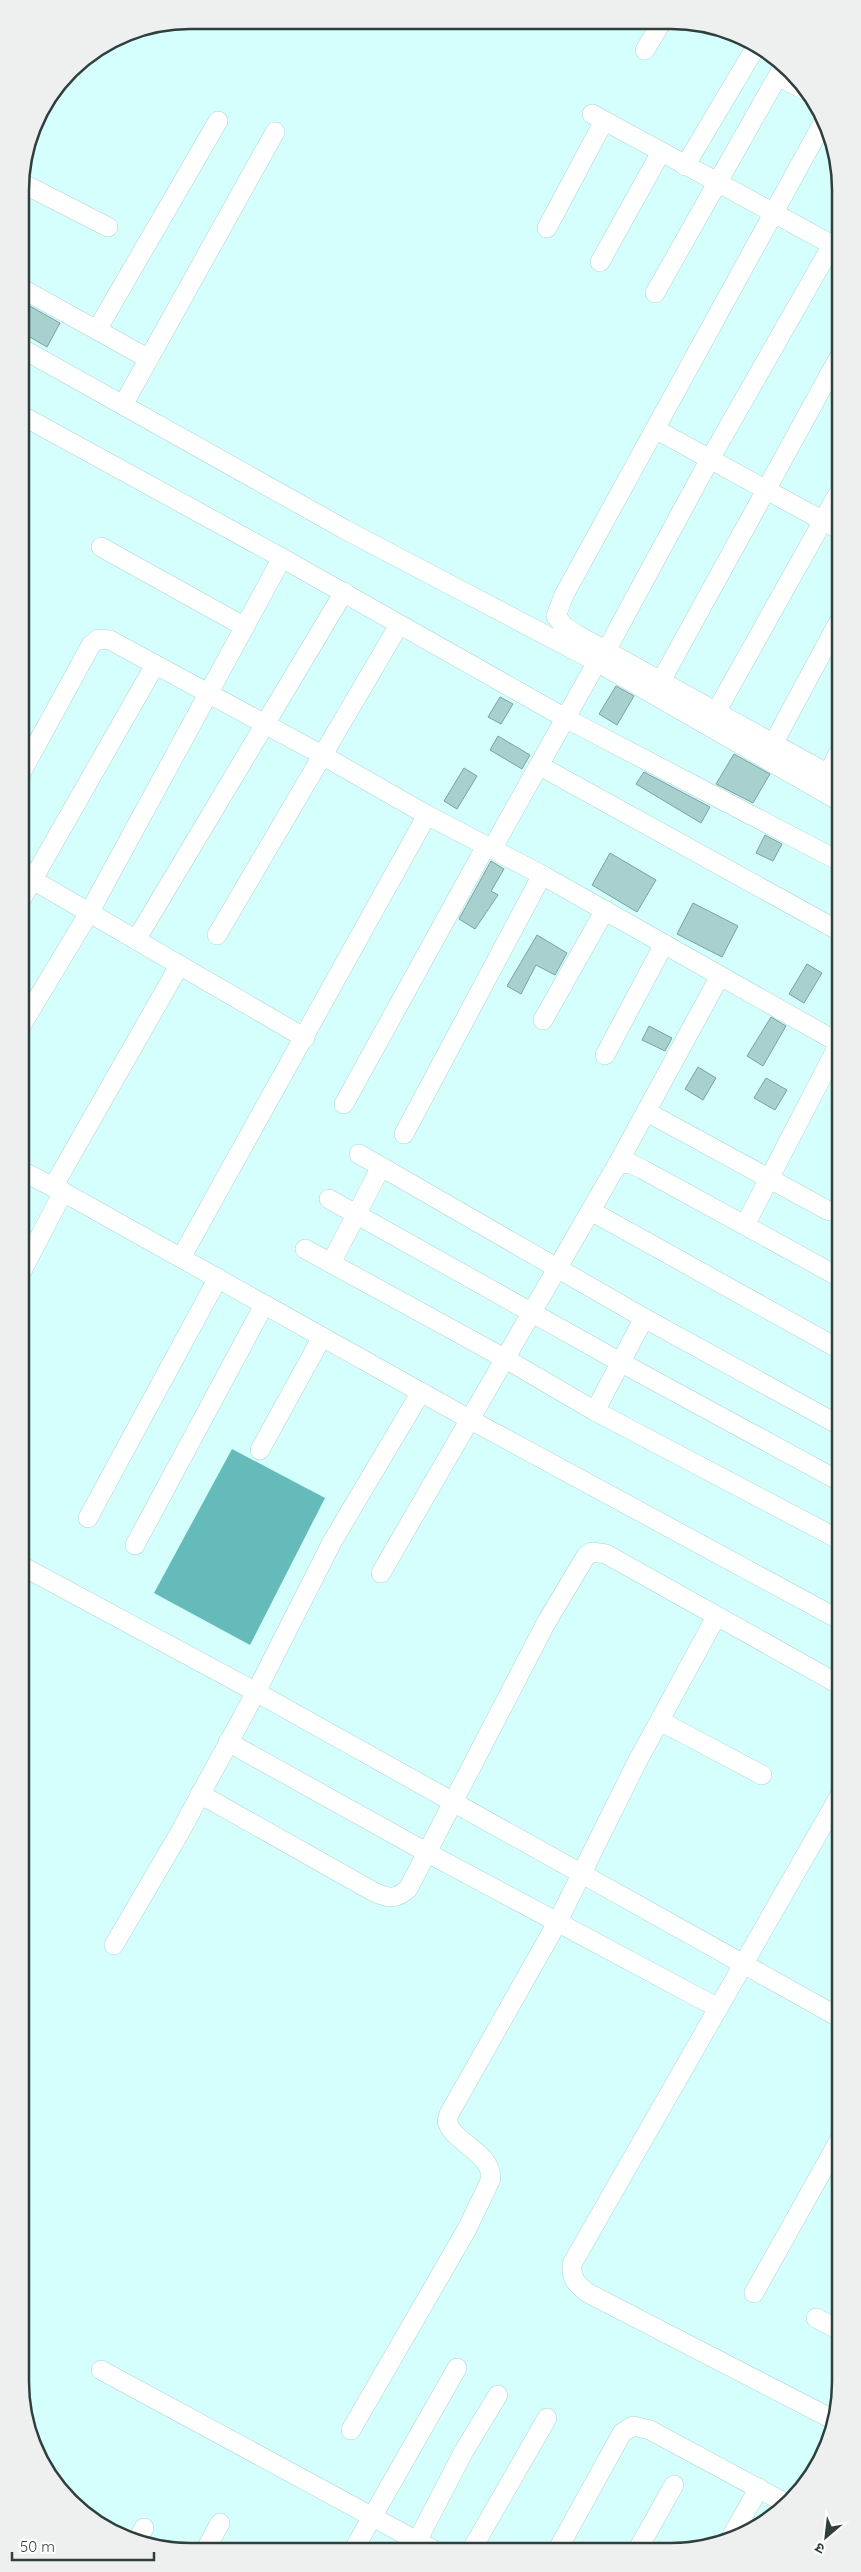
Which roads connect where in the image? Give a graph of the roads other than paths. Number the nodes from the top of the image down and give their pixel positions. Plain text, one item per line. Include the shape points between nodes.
1 (657, 29) edge
2 (645, 50) dead end
3 (753, 51) edge
4 (780, 71) edge
5 (218, 120) dead end
6 (820, 128) edge
7 (275, 132) dead end
8 (660, 152) junction
9 (685, 166) junction
10 (716, 183) junction
11 (29, 187) edge
12 (774, 215) junction
13 (108, 227) dead end
14 (547, 228) dead end
15 (832, 245) edge
16 (832, 252) edge
17 (600, 262) dead end
18 (29, 293) edge
19 (655, 293) dead end
20 (97, 330) junction
21 (29, 352) edge
22 (149, 358) junction
23 (832, 370) edge
24 (123, 405) junction
25 (29, 419) edge
26 (655, 429) junction
27 (710, 459) junction
28 (766, 490) junction
29 (831, 525) edge
30 (101, 546) dead end
31 (282, 558) junction
32 (344, 592) junction
33 (400, 625) junction
34 (245, 626) junction
35 (832, 634) edge
36 (602, 657) junction
37 (155, 665) junction
38 (661, 681) junction
39 (209, 694) junction
40 (716, 712) junction
41 (567, 719) junction
42 (264, 724) junction
43 (773, 744) junction
44 (322, 755) junction
45 (29, 758) edge
46 (540, 766) junction
47 (832, 776) edge
48 (832, 797) edge
49 (427, 816) junction
50 (489, 847) junction
51 (832, 857) edge
52 (29, 873) edge
53 (542, 875) junction
54 (29, 877) edge
55 (605, 910) junction
56 (89, 913) junction
57 (832, 928) edge
58 (217, 935) dead end
59 (136, 940) junction
60 (664, 944) junction
61 (179, 966) junction
62 (720, 976) junction
63 (29, 1014) edge
64 (543, 1020) dead end
65 (305, 1038) junction
66 (832, 1040) edge
67 (605, 1055) dead end
68 (832, 1058) edge
69 (344, 1104) dead end
70 (647, 1112) junction
71 (404, 1134) dead end
72 (359, 1154) dead end
73 (617, 1165) junction
74 (381, 1166) junction
75 (29, 1174) edge
76 (770, 1178) junction
77 (58, 1189) junction
78 (330, 1199) dead end
79 (590, 1211) junction
80 (832, 1211) edge
81 (357, 1214) junction
82 (745, 1225) junction
83 (305, 1249) dead end
84 (29, 1254) edge
85 (182, 1258) junction
86 (331, 1263) junction
87 (558, 1267) junction
88 (832, 1273) edge
89 (218, 1278) junction
90 (264, 1304) junction
91 (531, 1312) junction
92 (644, 1318) junction
93 (322, 1337) junction
94 (832, 1345) edge
95 (504, 1358) junction
96 (620, 1362) junction
97 (421, 1392) junction
98 (595, 1411) junction
99 (469, 1419) junction
100 (832, 1421) edge
101 (260, 1450) dead end
102 (832, 1477) edge
103 (88, 1518) dead end
104 (832, 1536) edge
105 (135, 1545) dead end
106 (29, 1570) edge
107 (381, 1573) dead end
108 (832, 1616) edge
109 (716, 1617) junction
110 (832, 1680) edge
111 (256, 1692) junction
112 (660, 1721) junction
113 (228, 1742) junction
114 (762, 1775) dead end
115 (200, 1794) junction
116 (452, 1801) junction
117 (832, 1809) edge
118 (426, 1852) junction
119 (582, 1873) junction
120 (557, 1923) junction
121 (114, 1945) dead end
122 (743, 1962) junction
123 (718, 2008) junction
124 (832, 2013) edge
125 (832, 2154) edge
126 (754, 2293) dead end
127 (816, 2318) dead end
128 (832, 2327) edge
129 (457, 2368) dead end
130 (100, 2370) dead end
131 (498, 2395) dead end
132 (828, 2417) edge
133 (547, 2418) dead end
134 (351, 2430) dead end
135 (674, 2485) dead end
136 (759, 2488) junction
137 (781, 2500) edge
138 (373, 2517) junction
139 (220, 2523) dead end
140 (735, 2530) edge
141 (209, 2543) edge
142 (358, 2543) edge
143 (415, 2543) edge
144 (421, 2543) edge
145 (475, 2543) edge
146 (561, 2543) edge
147 (641, 2543) edge

1 - 2 street
3 - 9 street
4 - 10 street
5 - 20 street
6 - 12 street
7 - 22 street
8 - 9 street
8 - 14 street via 598,117
8 - 17 street
9 - 10 street
10 - 12 street
10 - 19 street
11 - 13 street
12 - 15 street
12 - 26 street
16 - 27 street
18 - 20 street
20 - 22 street
21 - 24 street
22 - 24 street
23 - 28 street
24 - 36 street via 352,533
25 - 31 street
26 - 27 street
26 - 36 street via 556,616
27 - 28 street
27 - 36 street
28 - 29 street
28 - 38 street
29 - 40 street
30 - 34 street
31 - 32 street
31 - 34 street
32 - 33 street
32 - 42 street
33 - 41 street
33 - 44 street
34 - 39 street
35 - 43 street
36 - 38 street
36 - 41 street
36 - 48 street
37 - 39 street
37 - 45 street via 110,640 98,639 91,645
37 - 52 street
38 - 40 street
39 - 42 street
39 - 56 street
40 - 43 street
41 - 46 street
41 - 51 street
42 - 44 street
42 - 59 street
43 - 47 street
44 - 49 street
44 - 58 street
46 - 50 street
46 - 57 street
49 - 50 street
49 - 65 street
50 - 53 street
50 - 69 street
53 - 55 street
53 - 71 street
54 - 56 street
55 - 60 street
55 - 64 street
56 - 59 street
56 - 63 street
59 - 61 street
60 - 62 street
60 - 67 street
61 - 65 street
61 - 77 street
62 - 66 street
62 - 70 street
65 - 85 street
68 - 76 street
70 - 73 street
70 - 76 street
72 - 74 street
73 - 79 street
73 - 82 street via 629,1163 642,1169
74 - 81 street
74 - 87 street
75 - 77 street
76 - 80 street
76 - 82 street
77 - 84 street
77 - 85 street
78 - 81 street
79 - 87 street
79 - 94 street
81 - 86 street
81 - 91 street
82 - 88 street
83 - 86 street
85 - 89 street
86 - 95 street
87 - 91 street
87 - 92 street
89 - 90 street
89 - 103 street
90 - 93 street
90 - 105 street
91 - 95 street
91 - 96 street
92 - 96 street
92 - 100 street
93 - 97 street
93 - 101 street
95 - 98 street
95 - 99 street
96 - 98 street
96 - 102 street
97 - 99 street
97 - 111 street via 332,1542
98 - 104 street
99 - 107 street
99 - 108 street
106 - 111 street
109 - 110 street
109 - 112 street
109 - 116 street via 606,1554 592,1552 586,1556 546,1623
111 - 113 street
111 - 116 street
112 - 114 street
112 - 119 street
113 - 115 street
113 - 118 street
115 - 118 street via 386,1898 398,1897 408,1889
115 - 121 street
116 - 118 street
116 - 119 street
117 - 122 street
118 - 120 street
119 - 120 street
119 - 122 street
120 - 123 street
120 - 134 street via 449,2114 448,2121 454,2134 485,2159 491,2170 488,2188
122 - 123 street
122 - 124 street
123 - 132 street via 572,2264 571,2275 577,2285 588,2293
125 - 126 street
127 - 128 street
129 - 138 street
130 - 138 street
131 - 144 street via 464,2451
133 - 145 street
135 - 147 street
136 - 137 street
136 - 140 street
136 - 146 street via 650,2430 633,2426 622,2433
138 - 142 street
138 - 143 street
139 - 141 street

